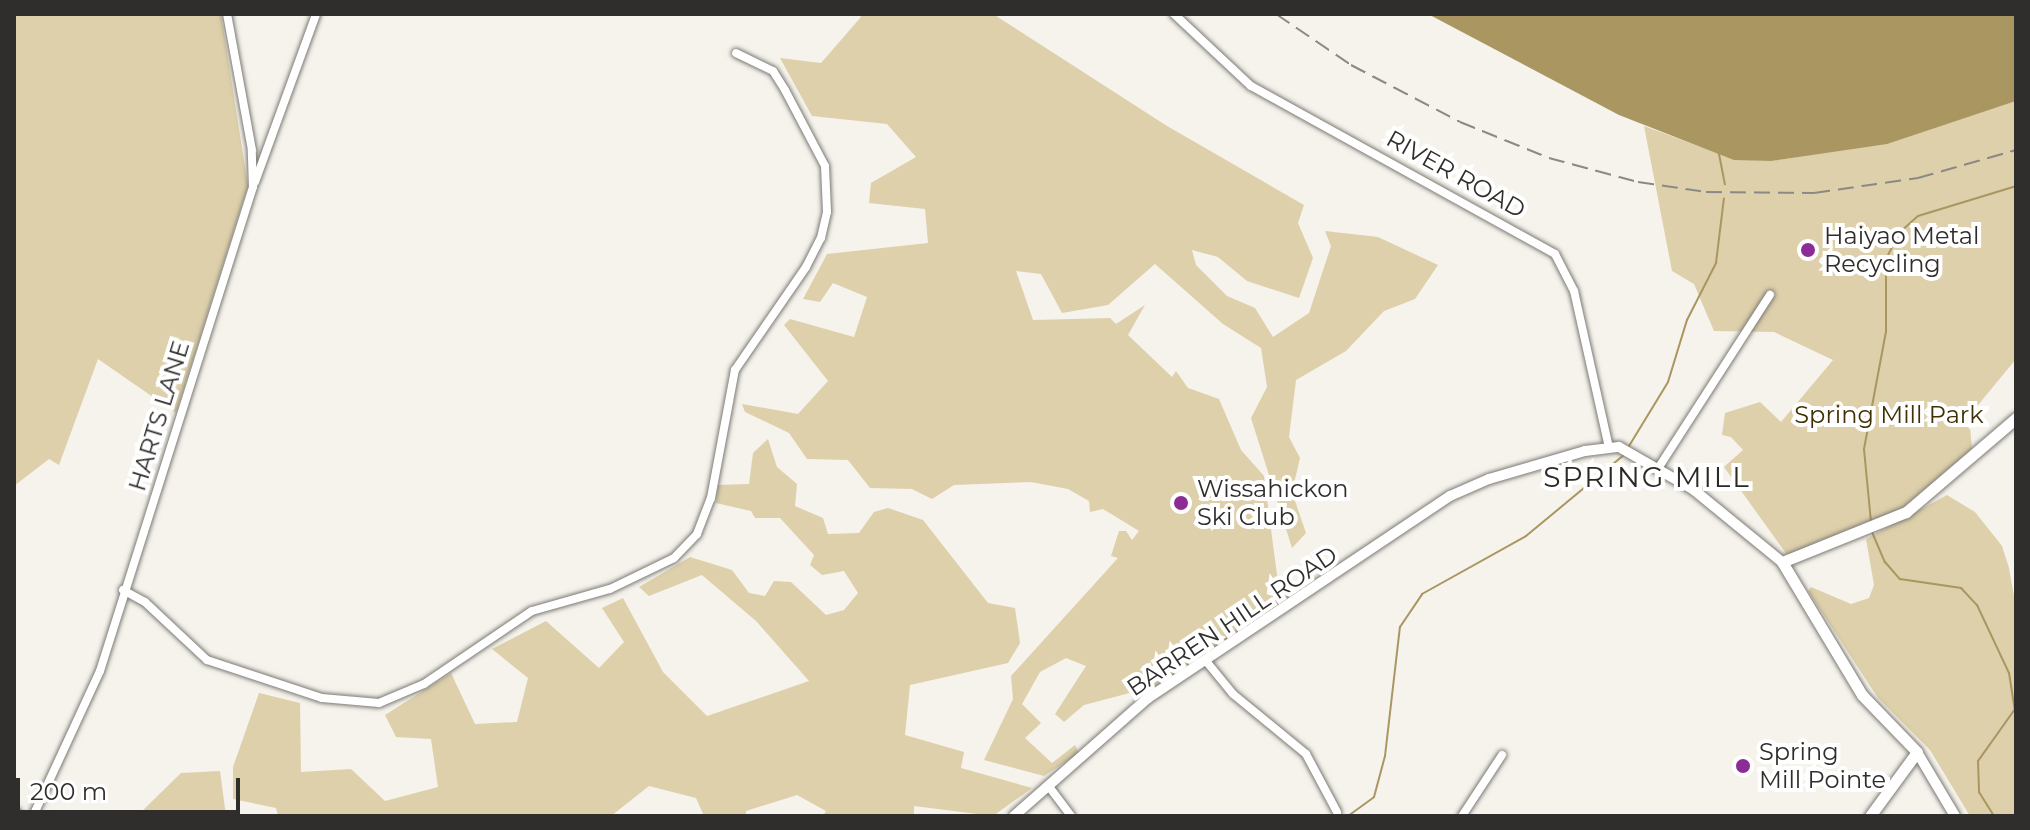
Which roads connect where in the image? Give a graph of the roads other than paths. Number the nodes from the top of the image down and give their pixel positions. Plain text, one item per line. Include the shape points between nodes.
1 (227, 14) edge
2 (316, 14) edge
3 (1174, 14) edge
4 (736, 53) dead end
5 (253, 187) junction
6 (1770, 295) dead end
7 (2016, 418) edge
8 (1609, 447) junction
9 (1659, 467) junction
10 (1782, 562) junction
11 (123, 590) junction
12 (1206, 661) junction
13 (1917, 752) junction
14 (1502, 755) dead end
15 (1050, 788) junction
16 (14, 810) edge
17 (1337, 812) dead end
18 (20, 816) edge
19 (33, 816) edge
20 (1014, 816) edge
21 (1071, 816) edge
22 (1462, 816) edge
23 (1870, 816) edge
24 (1955, 816) edge

1 - 5 street, HARTS LANE via 252,150
2 - 5 street
3 - 8 street, RIVER ROAD via 1251,86 1555,254 1574,291
4 - 11 street via 773,71 785,90 825,166 827,212 806,267 735,370 711,498 697,534 674,558 610,589 532,611 424,684 379,703 322,698 207,660 154,610
5 - 11 street, HARTS LANE
6 - 9 street
7 - 10 main road via 1922,502 1886,522
8 - 9 street
8 - 12 street, BARREN HILL ROAD via 1457,493
9 - 10 street
10 - 13 main road via 1862,695
11 - 19 street, HARTS LANE via 100,671
12 - 15 street, BARREN HILL ROAD via 1142,703
12 - 17 street via 1233,694 1306,754
13 - 23 main road
13 - 24 street
14 - 22 street
15 - 20 street, BARREN HILL ROAD
15 - 21 street
16 - 18 street

